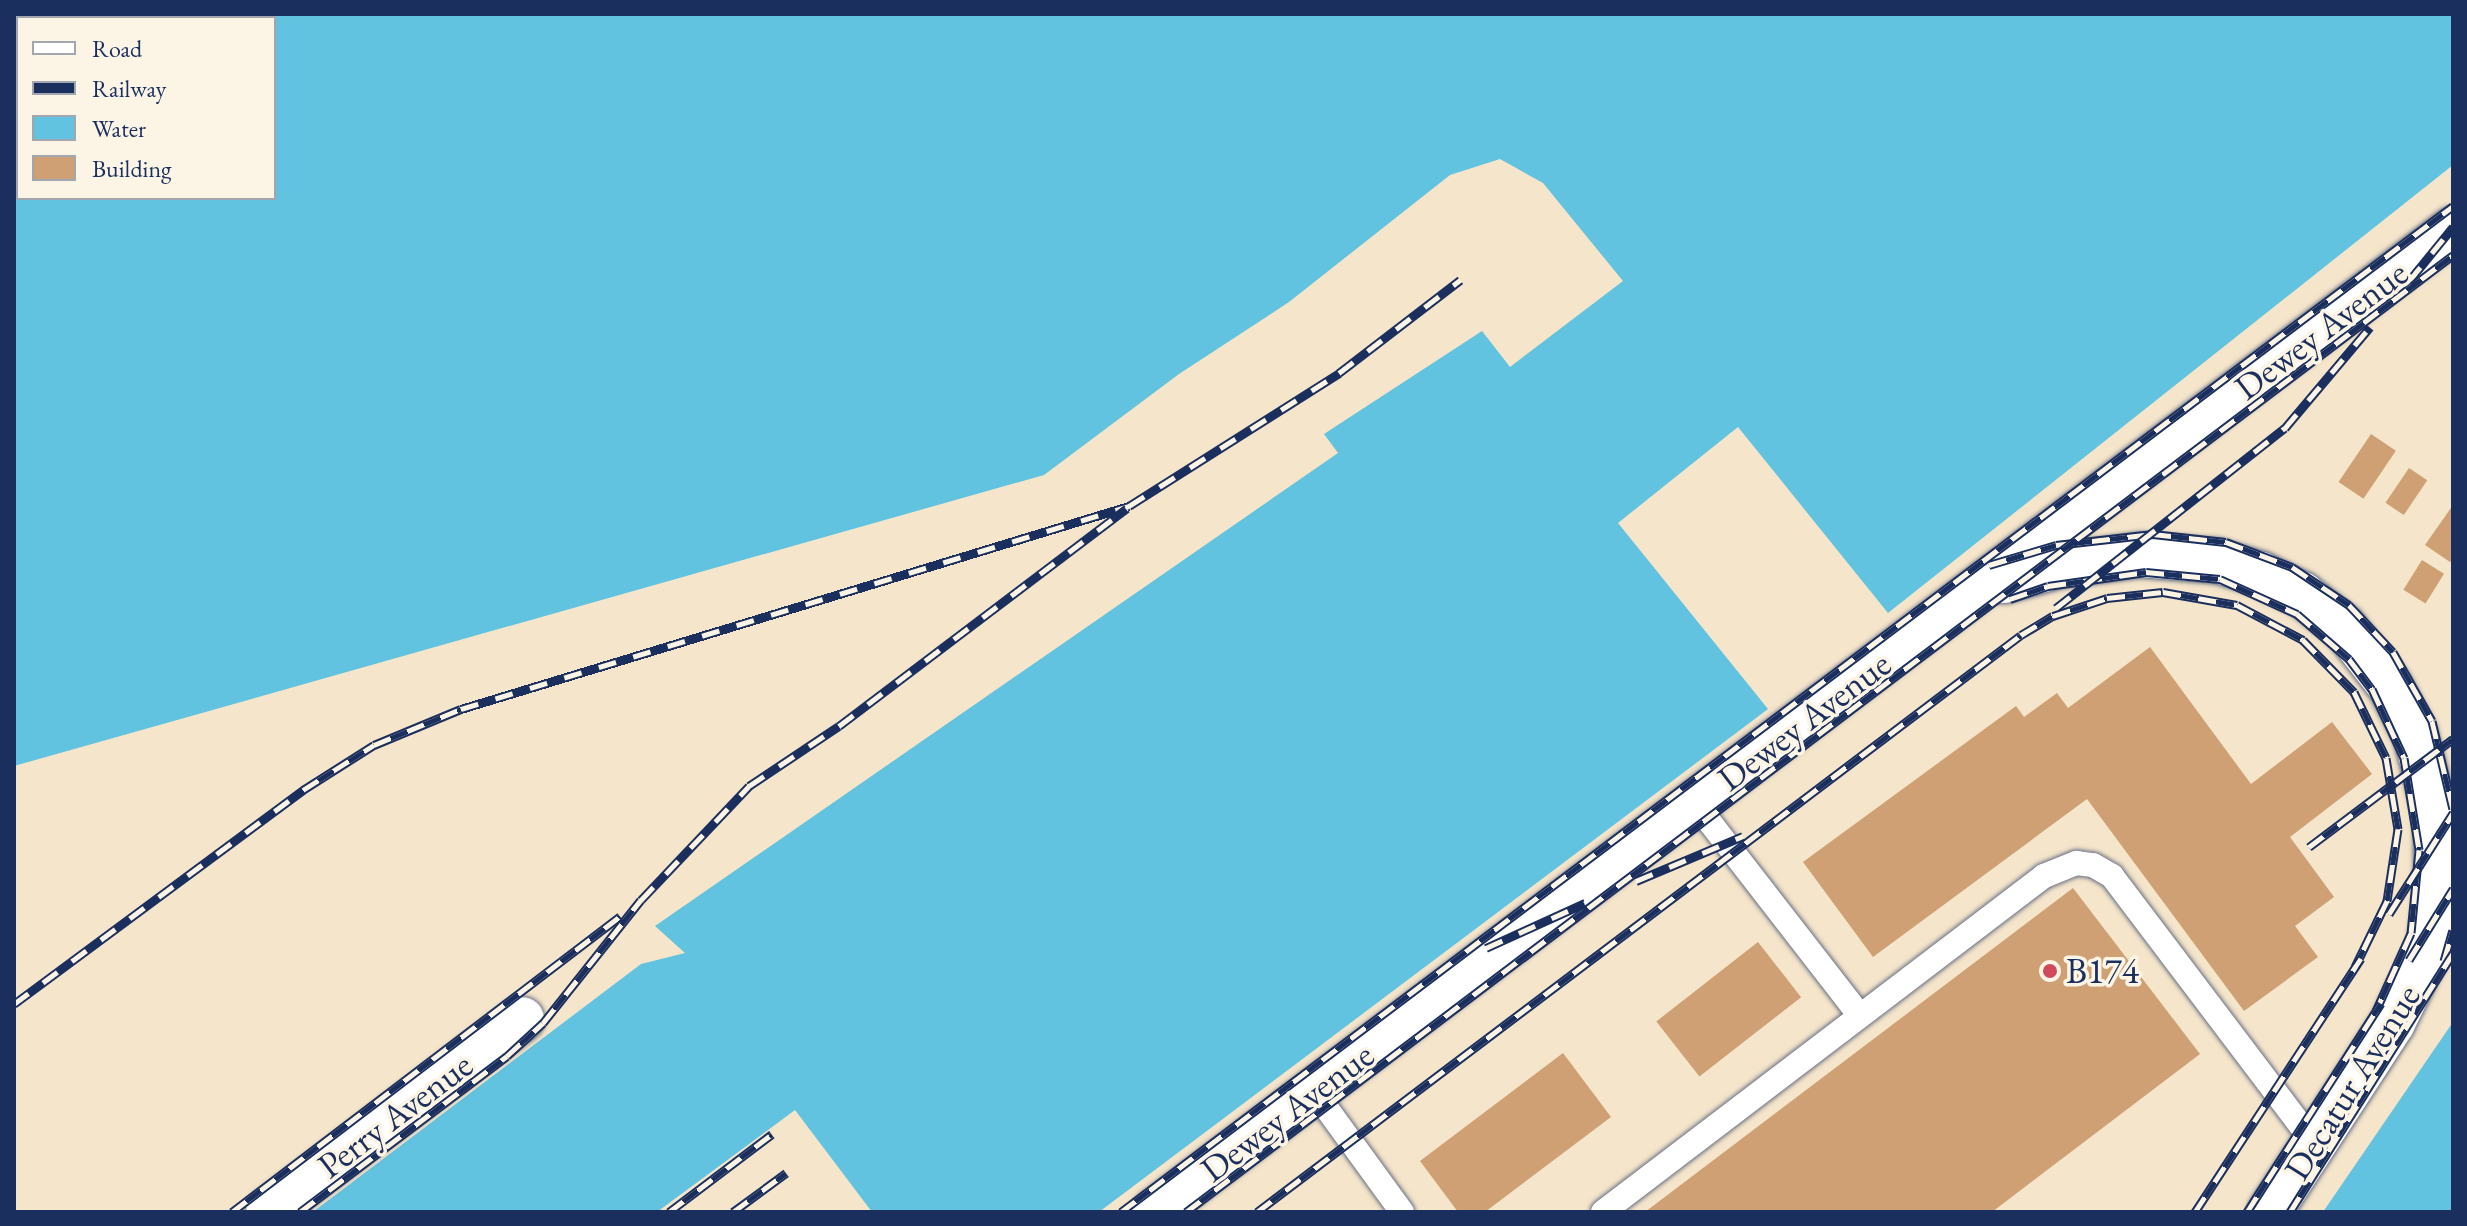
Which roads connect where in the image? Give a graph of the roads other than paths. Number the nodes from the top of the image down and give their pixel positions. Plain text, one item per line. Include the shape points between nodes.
1 (2453, 229) edge
2 (1953, 609) junction
3 (1695, 803) junction
4 (2453, 924) edge
5 (2415, 984) junction
6 (1860, 1016) junction
7 (522, 1019) dead end
8 (1314, 1091) junction
9 (2314, 1143) junction
10 (268, 1212) edge
11 (1154, 1212) edge
12 (1402, 1212) edge
13 (1603, 1212) edge
14 (2270, 1212) edge

1 - 2 street, Dewey Avenue
2 - 3 street, Dewey Avenue
2 - 5 street, Decatur Avenue via 2006,580 2037,571 2163,554 2218,561 2261,574 2324,610 2361,645 2390,686 2430,780 2438,837 2436,916
3 - 6 lane
3 - 8 street, Dewey Avenue
4 - 5 street
5 - 9 street, Decatur Avenue
6 - 9 lane via 2044,876 2065,865 2093,865 2112,876
6 - 13 lane
7 - 10 street, Perry Avenue
8 - 11 street, Dewey Avenue
8 - 12 lane
9 - 14 street, Decatur Avenue

